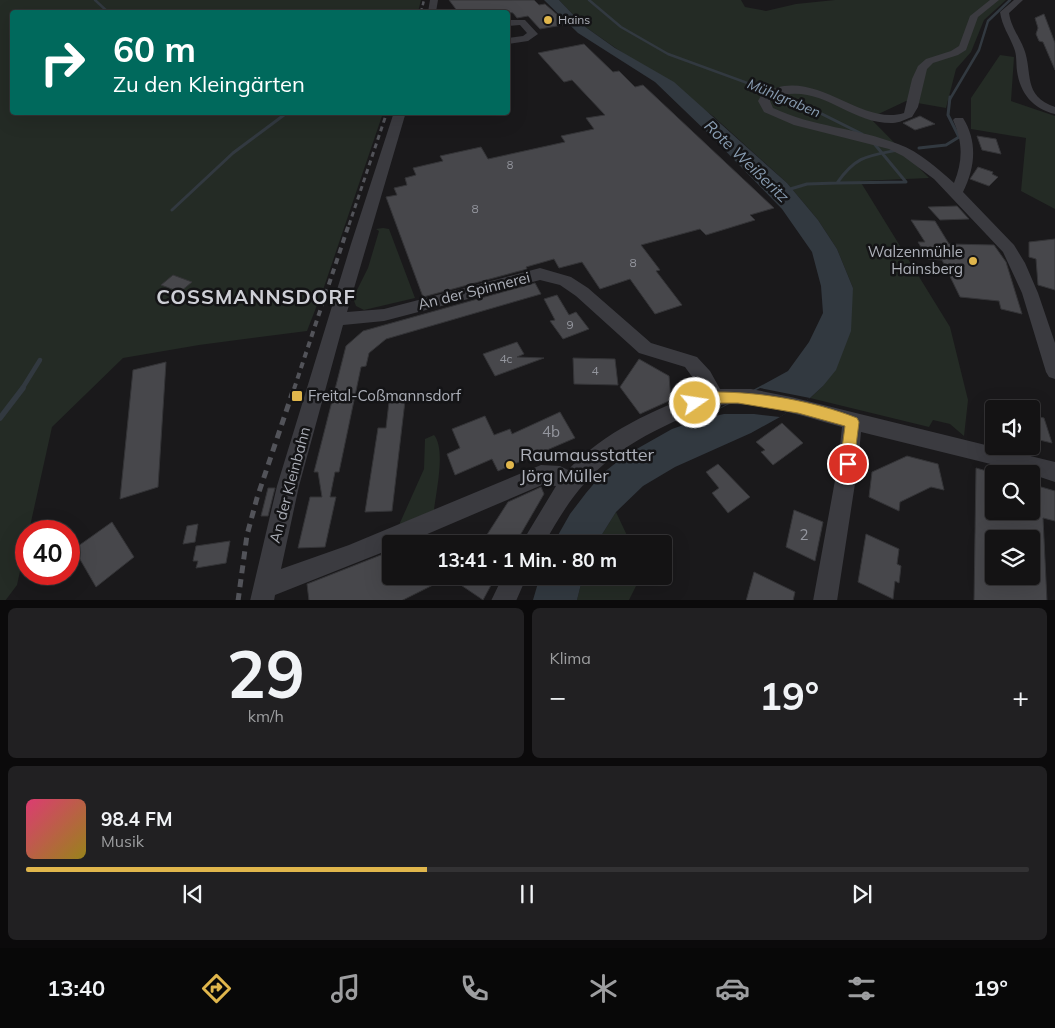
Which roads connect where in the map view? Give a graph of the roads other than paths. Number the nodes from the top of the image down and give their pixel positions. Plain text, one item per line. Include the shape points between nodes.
1 (995, 0) edge
2 (1019, 0) edge
3 (510, 23) edge
4 (510, 41) edge
5 (1055, 111) edge
6 (399, 115) edge
7 (959, 120) dead end
8 (956, 193) junction
9 (336, 319) junction
10 (1055, 372) edge
11 (715, 397) junction
12 (852, 422) junction
13 (1055, 472) edge
14 (569, 482) junction
15 (537, 535) edge
16 (510, 585) edge
17 (263, 594) edge
18 (503, 600) edge
19 (825, 600) edge

1 - 8 street via 973,16 968,38 960,50 931,60 922,67 908,115 886,118 854,109 810,89 776,90 764,101 768,110 781,118 909,153
2 - 5 street via 1004,12 1006,26 1019,50 1022,73 1032,100
3 - 4 street via 522,22 533,34
6 - 9 street, An der Kleinbahn
7 - 8 street via 967,135 970,152
8 - 10 street via 1015,259 1028,286
9 - 11 street, An der Spinnerei via 384,314 540,274 565,280 645,348 689,360
9 - 17 street, An der Kleinbahn via 288,486
11 - 12 street via 738,397 798,407
11 - 14 street via 643,426 592,458
12 - 13 street
12 - 19 street
14 - 15 street
14 - 17 street via 560,476 542,475
16 - 18 street

